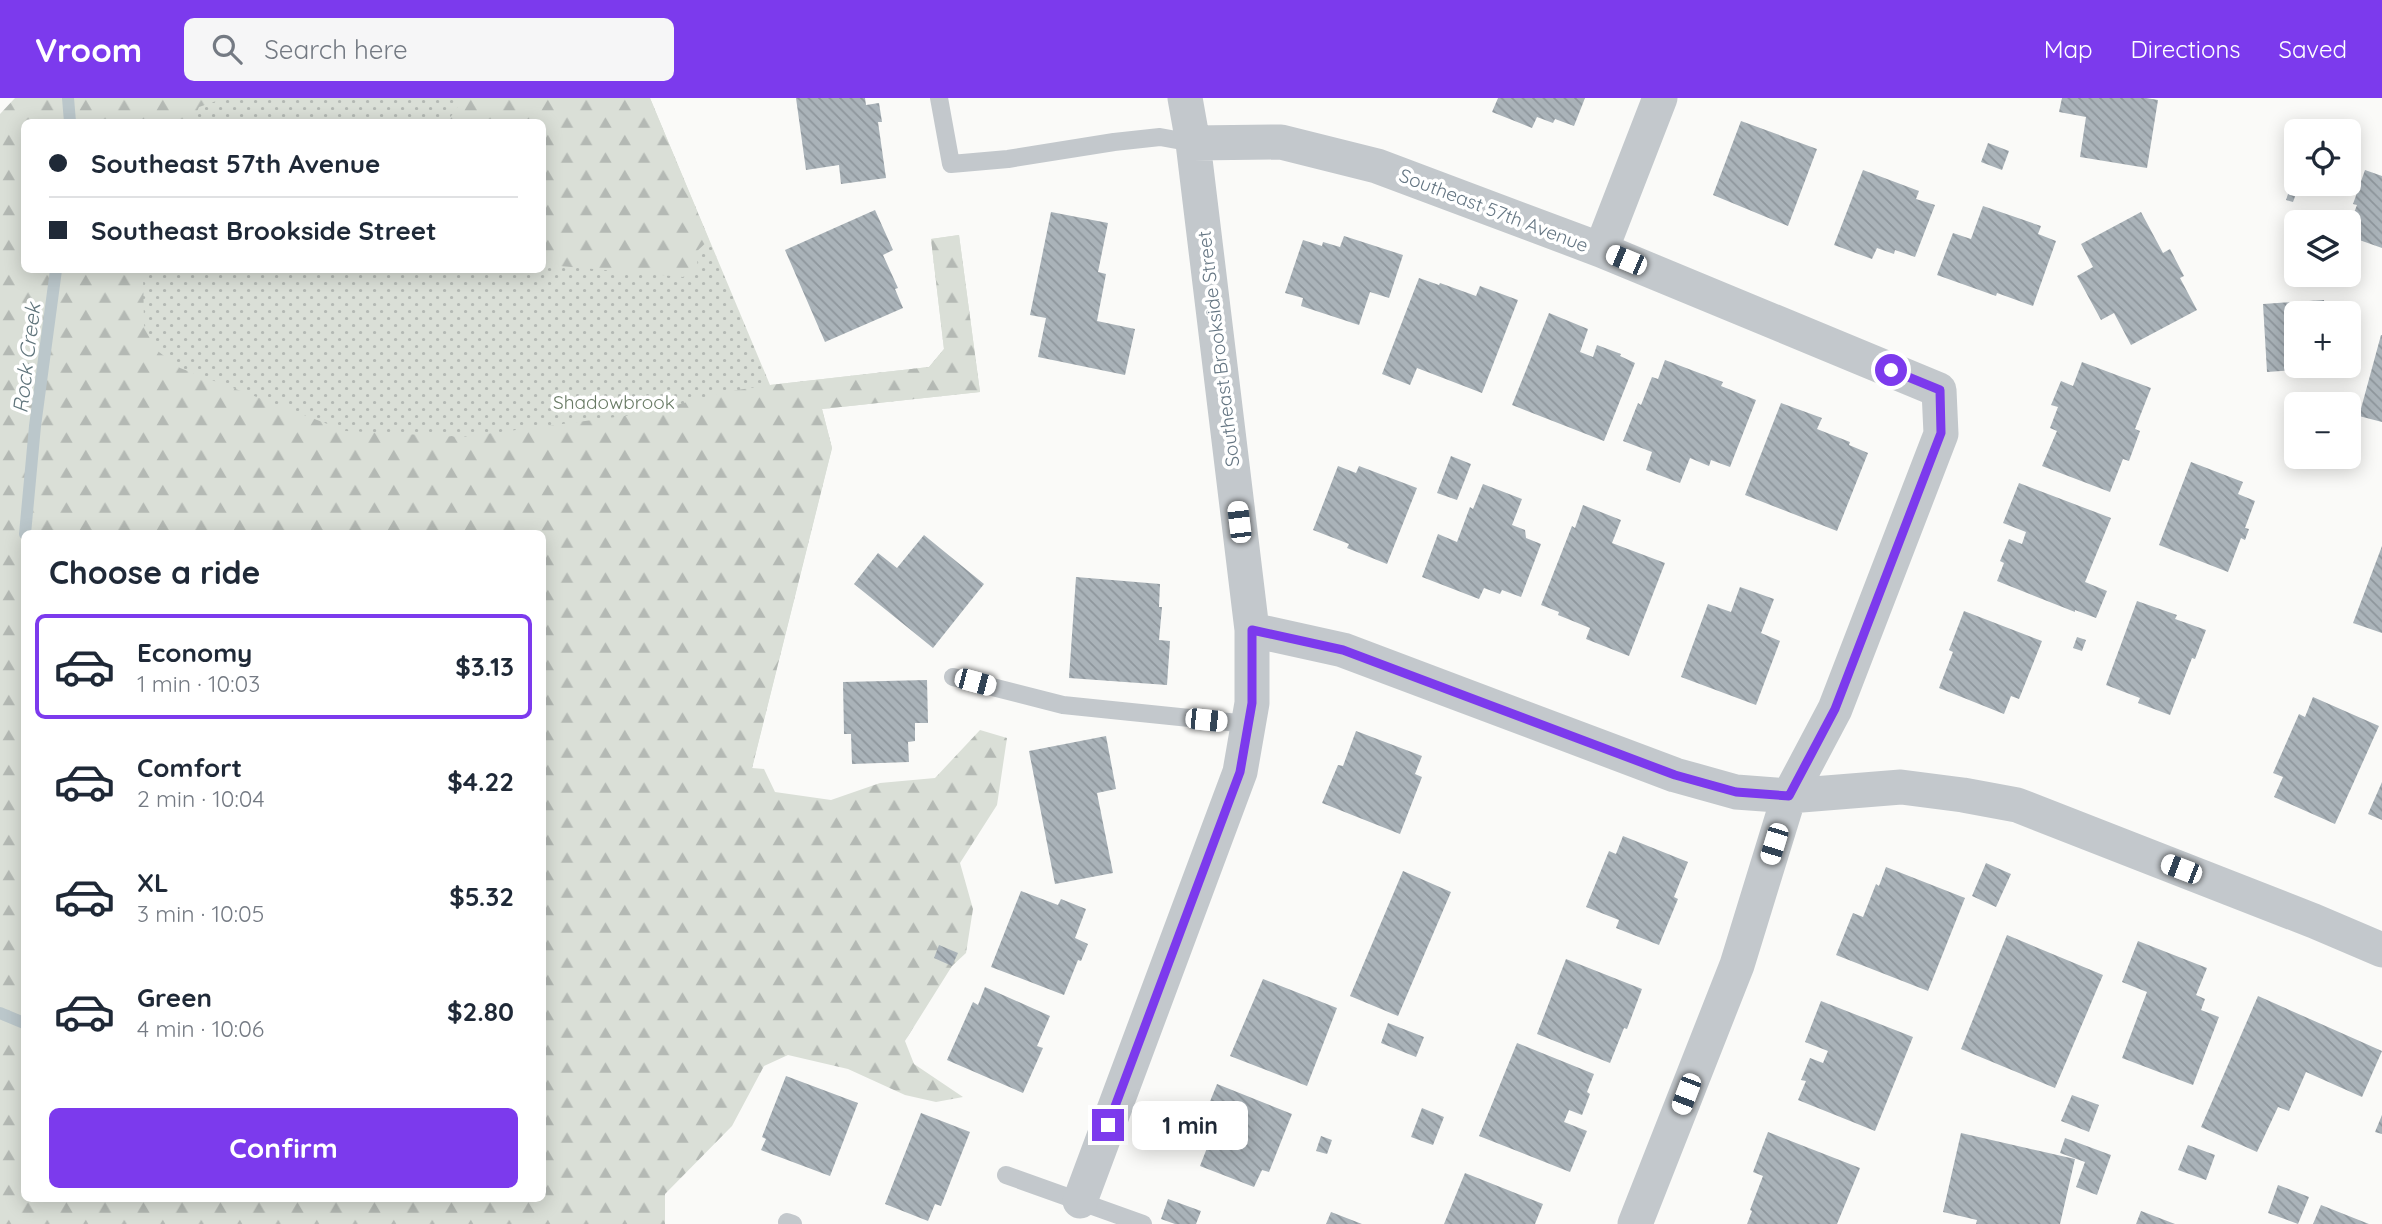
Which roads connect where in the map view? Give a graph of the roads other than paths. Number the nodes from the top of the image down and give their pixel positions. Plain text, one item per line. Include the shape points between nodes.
1 (939, 98) edge
2 (1185, 98) edge
3 (1660, 98) edge
4 (1193, 143) junction
5 (1601, 250) junction
6 (1252, 630) junction
7 (953, 677) dead end
8 (1248, 724) junction
9 (1789, 796) junction
10 (2382, 950) edge
11 (1006, 1175) dead end
12 (1078, 1207) junction
13 (1143, 1224) edge
14 (1635, 1224) edge

1 - 4 lane via 951,164 1160,137
2 - 4 street, Southeast Brookside Street
3 - 5 street
4 - 5 street, Southeast 57th Avenue via 1281,142 1377,166
4 - 6 street, Southeast Brookside Street
5 - 9 street, Southeast 57th Avenue via 1940,390 1941,433 1835,709
6 - 8 street, Southeast Brookside Street
6 - 9 street via 1343,650 1675,775 1736,792
7 - 8 lane via 1063,705
8 - 12 street, Southeast Brookside Street via 1240,772
9 - 10 street via 1901,788 2017,805
9 - 14 street via 1737,965
11 - 12 lane
12 - 13 lane

